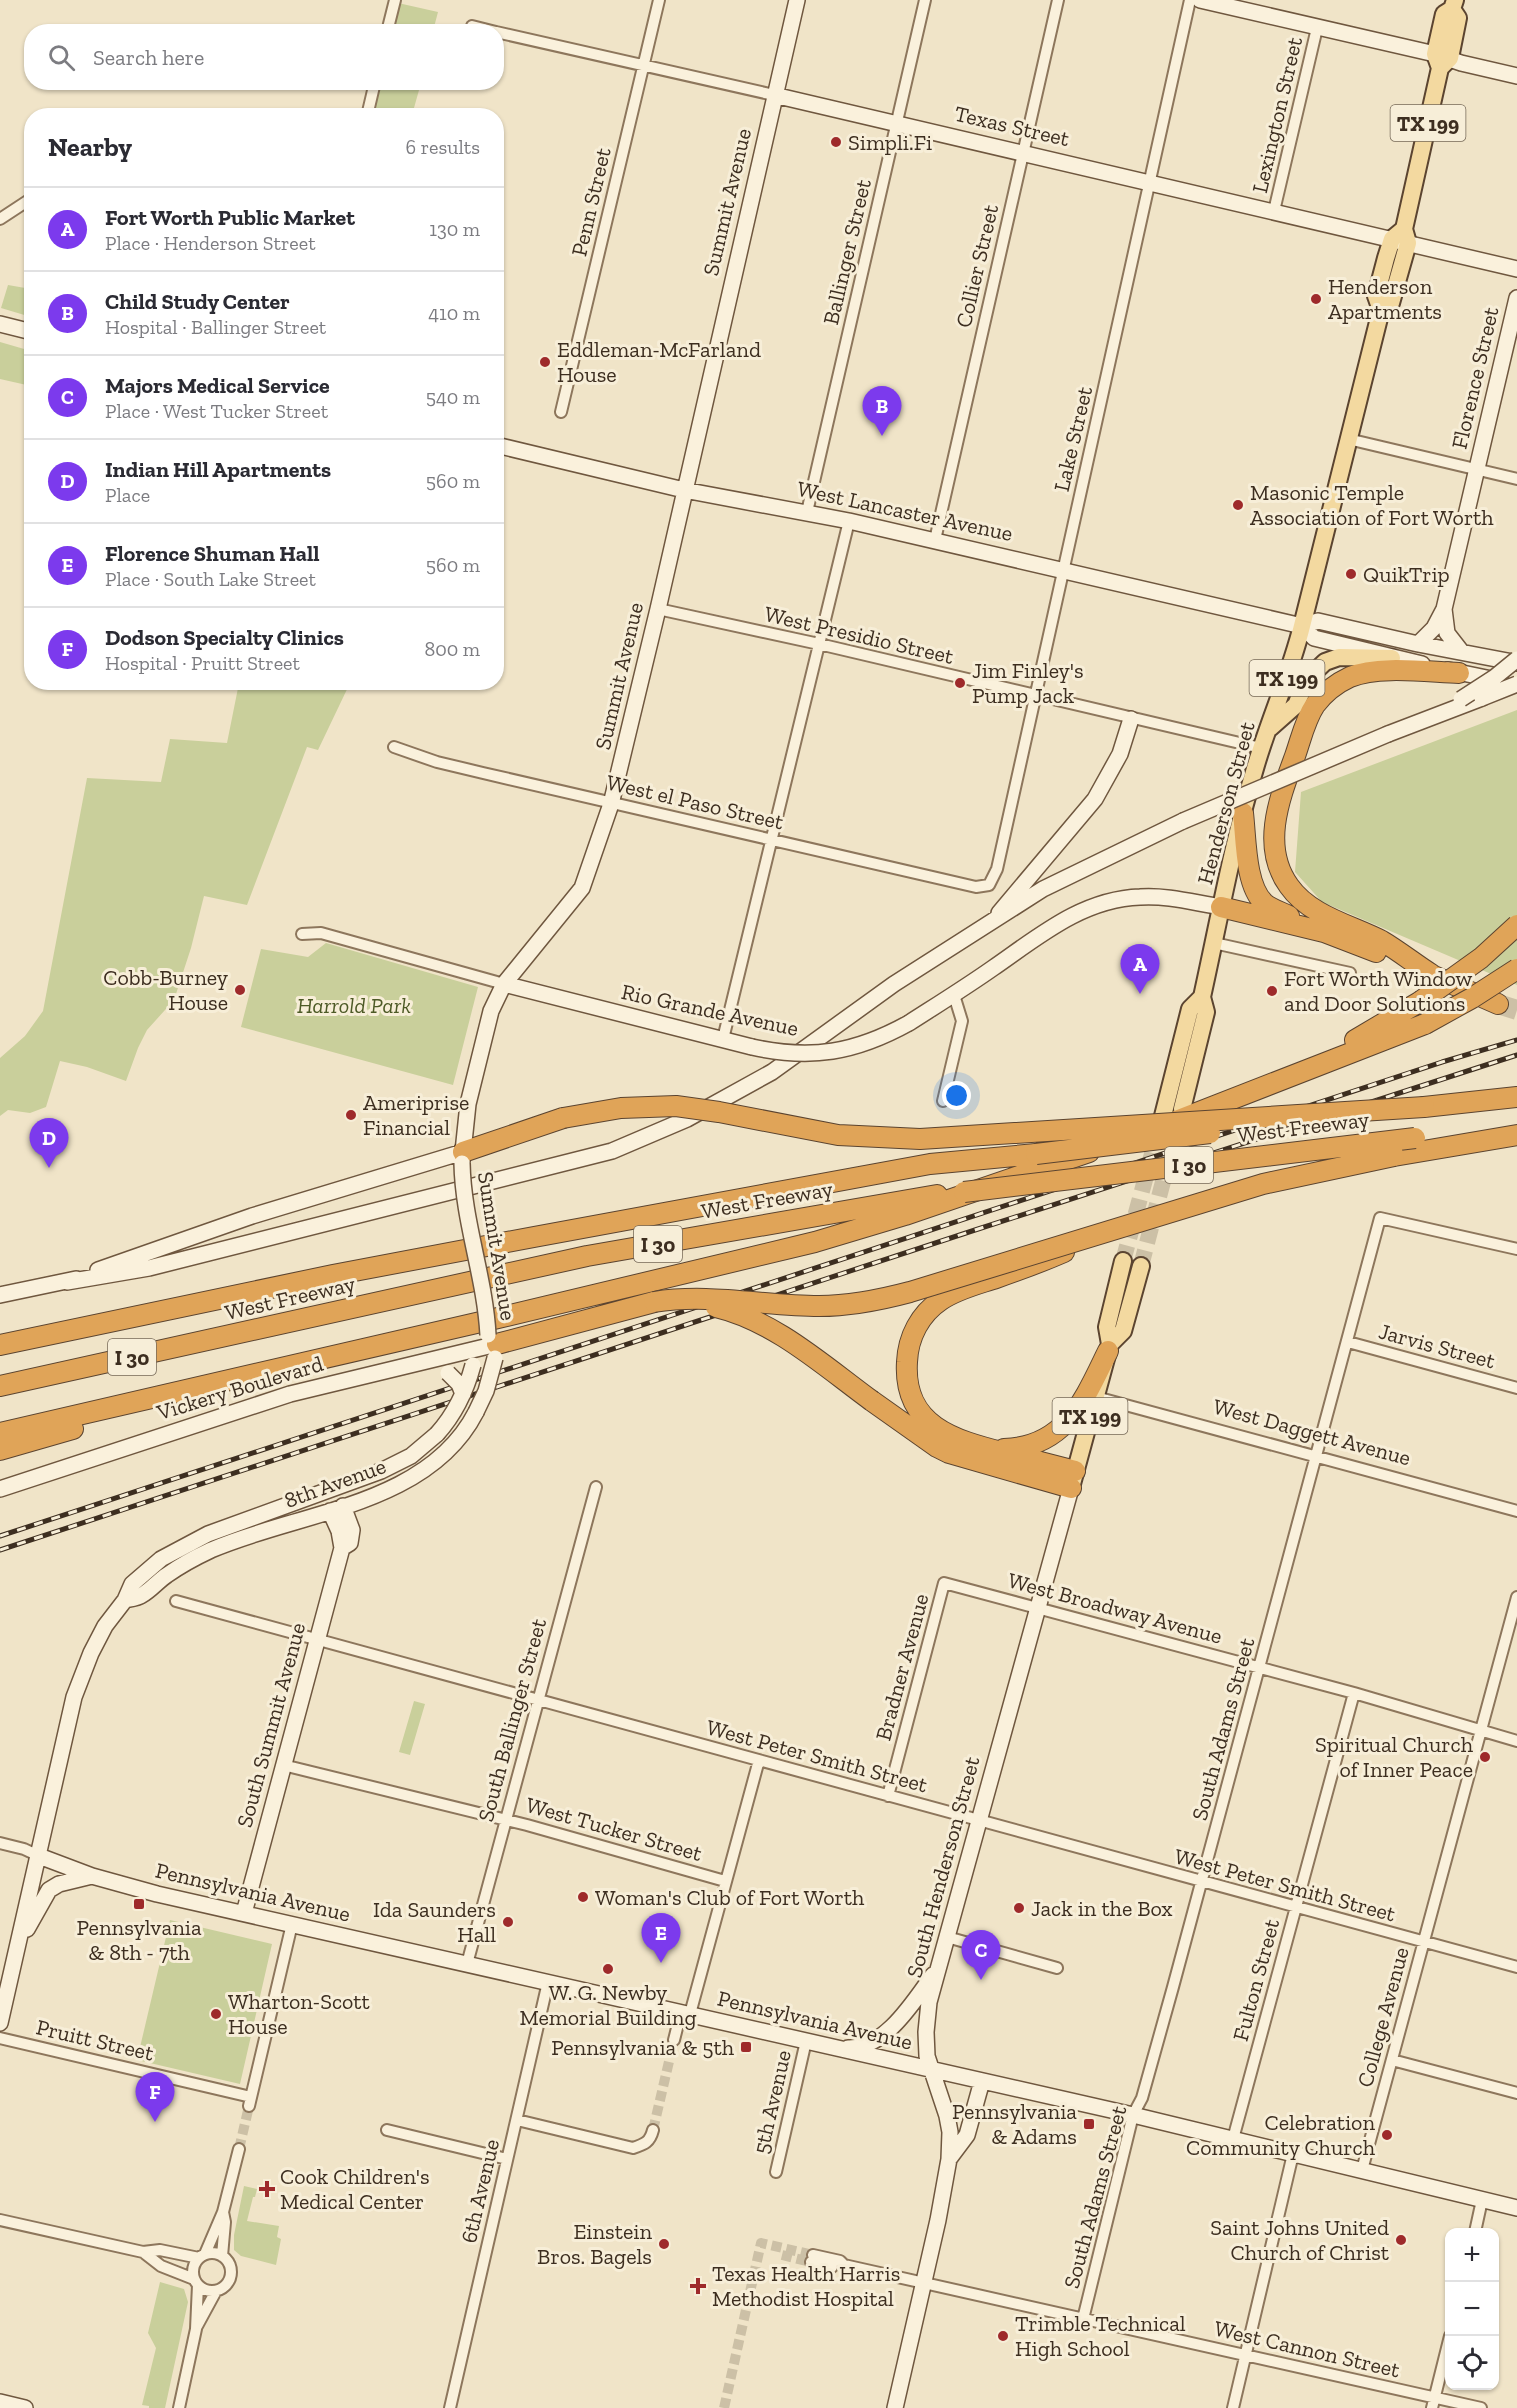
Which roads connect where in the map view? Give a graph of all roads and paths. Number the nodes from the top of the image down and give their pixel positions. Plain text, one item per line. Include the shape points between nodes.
1 (394, 0) edge
2 (658, 0) edge
3 (797, 0) edge
4 (925, 0) edge
5 (1058, 0) edge
6 (1190, 0) edge
7 (1200, 0) edge
8 (1454, 5) edge
9 (389, 24) edge
10 (1317, 28) junction
11 (504, 34) edge
12 (1442, 60) junction
13 (644, 65) junction
14 (1517, 76) edge
15 (373, 90) edge
16 (774, 95) junction
17 (369, 108) edge
18 (897, 122) junction
19 (1023, 152) junction
20 (1150, 182) junction
21 (24, 203) edge
22 (1274, 211) junction
23 (0, 219) edge
24 (1402, 237) junction
25 (1517, 269) edge
26 (1517, 298) edge
27 (0, 324) edge
28 (24, 330) edge
29 (561, 412) dead end
30 (1348, 439) junction
31 (504, 448) edge
32 (1477, 470) junction
33 (1517, 479) edge
34 (684, 490) junction
35 (807, 512) junction
36 (849, 521) junction
37 (935, 540) junction
38 (1064, 569) junction
39 (658, 609) junction
40 (1444, 609) junction
41 (1302, 626) junction
42 (819, 644) junction
43 (1418, 644) junction
44 (1461, 651) junction
45 (1392, 658) junction
46 (1517, 661) edge
47 (1459, 673) junction
48 (1517, 684) edge
49 (1036, 696) junction
50 (1131, 719) junction
51 (1426, 719) junction
52 (1269, 729) junction
53 (394, 747) dead end
54 (1261, 748) junction
55 (611, 804) junction
56 (1243, 813) junction
57 (772, 839) junction
58 (988, 885) joint
59 (1221, 907) junction
60 (1517, 925) edge
61 (987, 927) junction
62 (1324, 932) junction
63 (302, 934) dead end
64 (1214, 943) junction
65 (1517, 969) edge
66 (1350, 973) dead end
67 (1431, 975) junction
68 (504, 984) junction
69 (954, 995) junction
70 (1202, 997) junction
71 (1498, 1004) tunnel mouth
72 (723, 1039) junction
73 (1300, 1071) junction
74 (1517, 1097) edge
75 (943, 1101) dead end
76 (1424, 1107) junction
77 (1182, 1109) tunnel mouth
78 (1163, 1116) tunnel mouth
79 (1517, 1129) edge
80 (1517, 1135) edge
81 (463, 1157) junction
82 (1121, 1227) junction
83 (1517, 1249) edge
84 (1123, 1261) tunnel mouth
85 (1141, 1266) tunnel mouth
86 (67, 1282) junction
87 (0, 1295) edge
88 (654, 1302) junction
89 (1348, 1342) junction
90 (0, 1345) edge
91 (493, 1346) junction
92 (1109, 1348) junction
93 (477, 1349) junction
94 (315, 1359) junction
95 (413, 1363) junction
96 (0, 1386) edge
97 (1517, 1388) edge
98 (463, 1394) junction
99 (1096, 1397) junction
100 (0, 1433) edge
101 (987, 1449) junction
102 (0, 1450) edge
103 (1316, 1456) junction
104 (1073, 1480) junction
105 (596, 1487) dead end
106 (0, 1489) edge
107 (336, 1508) junction
108 (1517, 1511) edge
109 (944, 1583) joint
110 (1517, 1596) edge
111 (125, 1600) junction
112 (176, 1600) dead end
113 (1037, 1607) junction
114 (316, 1639) junction
115 (1260, 1667) junction
116 (1354, 1693) junction
117 (538, 1699) junction
118 (1481, 1731) junction
119 (1517, 1741) edge
120 (759, 1760) junction
121 (283, 1765) junction
122 (888, 1796) junction
123 (506, 1819) junction
124 (979, 1821) junction
125 (0, 1843) edge
126 (39, 1856) junction
127 (92, 1876) junction
128 (725, 1881) junction
129 (1202, 1882) junction
130 (1296, 1908) junction
131 (244, 1913) junction
132 (292, 1924) junction
133 (946, 1937) junction
134 (19, 1941) junction
135 (1424, 1943) junction
136 (467, 1965) junction
137 (938, 1967) junction
138 (1517, 1967) edge
139 (1057, 1968) dead end
140 (6, 1972) edge
141 (548, 1982) junction
142 (685, 2013) junction
143 (0, 2023) edge
144 (0, 2038) edge
145 (674, 2040) tunnel mouth
146 (806, 2041) junction
147 (838, 2048) junction
148 (1392, 2060) junction
149 (931, 2069) junction
150 (982, 2080) junction
151 (1517, 2093) edge
152 (1133, 2115) junction
153 (517, 2120) junction
154 (387, 2130) dead end
155 (653, 2130) tunnel mouth
156 (1233, 2139) junction
157 (239, 2149) tunnel mouth
158 (1293, 2154) junction
159 (507, 2159) junction
160 (949, 2159) junction
161 (1362, 2170) junction
162 (776, 2172) dead end
163 (1482, 2200) junction
164 (1517, 2208) edge
165 (223, 2212) junction
166 (0, 2220) edge
167 (1476, 2228) edge
168 (143, 2252) junction
169 (202, 2256) junction
170 (222, 2256) junction
171 (812, 2258) tunnel mouth
172 (196, 2282) junction
173 (923, 2283) junction
174 (216, 2291) junction
175 (1083, 2319) junction
176 (196, 2329) junction
177 (1445, 2353) edge
178 (1246, 2355) junction
179 (0, 2402) edge
180 (1433, 2403) edge
181 (25, 2408) edge
182 (179, 2408) edge
183 (450, 2408) edge
184 (895, 2408) edge
185 (1233, 2408) edge
186 (1481, 2408) edge

1 - 9 street
2 - 13 street, Penn Street
3 - 16 main road, Summit Avenue
4 - 18 street, Ballinger Street
5 - 19 street, Collier Street
6 - 20 street, Lake Street
7 - 10 main road
8 - 12 main road, Henderson Street / TX 199 via 1458,18
10 - 12 main road
10 - 22 street, Lexington Street
11 - 13 street, Texas Street
12 - 14 main road
12 - 24 main road, Henderson Street / TX 199
13 - 16 street, Texas Street
13 - 29 street, Penn Street
15 - 17 street
16 - 18 main road, Texas Street
16 - 34 main road, Summit Avenue
18 - 19 main road, Texas Street
18 - 35 street, Ballinger Street
19 - 20 main road, Texas Street
19 - 37 street, Collier Street
20 - 22 main road, Texas Street
20 - 38 street, Lake Street
21 - 23 street
22 - 24 main road, Texas Street
24 - 25 main road, Texas Street
24 - 30 main road, Henderson Street / TX 199 via 1391,303 1382,310
26 - 32 main road, Florence Street
27 - 28 main road
30 - 32 street
30 - 41 main road, Henderson Street / TX 199
31 - 34 main road, West Lancaster Avenue
32 - 33 street
32 - 40 main road, Florence Street
34 - 35 main road, West Lancaster Avenue
34 - 39 main road, Summit Avenue
35 - 36 main road, West Lancaster Avenue
36 - 37 main road, West Lancaster Avenue
36 - 42 street
37 - 38 main road, West Lancaster Avenue
38 - 41 main road, West Lancaster Avenue
38 - 49 street, Lake Street
39 - 42 street, West Presidio Street
39 - 55 main road, Summit Avenue
40 - 43 main road, Florence Street via 1434,628
40 - 44 main road, Florence Street via 1447,633
41 - 43 main road, West Lancaster Avenue via 1318,621
41 - 45 main road, West Lancaster Avenue via 1314,638
41 - 52 main road, Henderson Street / TX 199
42 - 49 street, West Presidio Street
42 - 57 street
43 - 44 main road, West Lancaster Avenue
44 - 46 main road, West Lancaster Avenue
45 - 47 main road, West Lancaster Avenue
45 - 52 main road via 1339,657 1325,662 1307,679 1296,705
46 - 51 main road, bridge
47 - 48 main road, West Lancaster Avenue
47 - 67 highway via 1369,673 1348,678 1330,690 1307,722 1274,831 1279,868 1300,899 1383,942
48 - 51 main road, bridge
49 - 50 street, West Presidio Street
49 - 58 street, Lake Street via 997,869
50 - 54 street, West Presidio Street
50 - 61 main road via 1120,754 1095,799
51 - 61 main road, bridge via 1183,821 1044,889
52 - 54 main road, Henderson Street / TX 199
53 - 55 street, West el Paso Street via 437,762
54 - 56 main road, Henderson Street / TX 199
55 - 57 street, West el Paso Street
55 - 68 main road, Summit Avenue via 582,888
56 - 59 main road, Henderson Street / TX 199
56 - 62 highway via 1251,877 1260,899
57 - 58 street, West el Paso Street via 976,887
57 - 72 street
59 - 62 highway
59 - 64 main road, Henderson Street / TX 199
59 - 69 main road, Rio Grande Avenue via 1149,897 1094,906 1061,921
60 - 73 highway, bridge via 1482,958 1421,1001
61 - 86 main road via 894,984 772,1072 687,1119 612,1151 160,1265
62 - 67 highway
63 - 68 street, Rio Grande Avenue via 321,933
64 - 66 street
64 - 70 main road, Henderson Street / TX 199
65 - 73 highway, bridge via 1425,1024
67 - 71 highway
68 - 72 main road, Rio Grande Avenue
68 - 81 main road, Summit Avenue via 490,1011 479,1053 468,1104
69 - 72 main road, Rio Grande Avenue, bridge via 874,1041 833,1052 787,1053
69 - 75 street via 962,1021
70 - 77 main road, Henderson Street / TX 199 via 1206,1012
70 - 78 main road, Henderson Street / TX 199 via 1190,1009
73 - 94 highway via 1140,1134 815,1242
74 - 76 highway, West Freeway / I 30
76 - 81 highway, bridge via 920,1139 838,1135 694,1107 621,1108 563,1118
76 - 90 highway, West Freeway / I 30, bridge via 930,1164 333,1275
79 - 96 highway, West Freeway / I 30, bridge via 921,1196 587,1256
80 - 82 highway, bridge via 1263,1184
81 - 86 main road via 320,1195 141,1253
81 - 91 main road, Summit Avenue, bridge via 465,1202
82 - 88 highway, bridge via 910,1292 859,1303 798,1305 688,1298
82 - 101 highway, bridge via 942,1300 918,1325 908,1354 908,1386 920,1413 946,1435
83 - 89 street, South Adams Street via 1380,1218
84 - 92 main road, South Henderson Street / TX 199 via 1107,1327
85 - 92 main road, South Henderson Street / TX 199 via 1123,1331
86 - 87 main road
88 - 91 highway
88 - 104 highway, bridge via 711,1306 749,1317 949,1453
89 - 97 street, Jarvis Street
89 - 103 street, South Adams Street
91 - 93 main road, Summit Avenue
91 - 107 main road, 8th Avenue, bridge via 486,1391 467,1426 444,1454 389,1489
92 - 99 main road, South Henderson Street / TX 199
92 - 101 highway via 1080,1404 1058,1430 1032,1445
93 - 95 main road, Vickery Boulevard
93 - 98 main road, 8th Avenue, bridge
94 - 100 highway
94 - 102 highway
95 - 98 main road, bridge via 448,1372
95 - 106 main road, Vickery Boulevard via 271,1399
98 - 111 main road, 8th Avenue, bridge via 437,1434 411,1456 381,1471 192,1541 161,1559 132,1584
99 - 103 street, West Daggett Avenue
99 - 104 main road, South Henderson Street / TX 199
101 - 104 highway
103 - 108 street, West Daggett Avenue
103 - 115 street, South Adams Street
104 - 113 main road, South Henderson Street
105 - 117 street, South Ballinger Street
107 - 111 main road, 8th Avenue via 214,1549 166,1575 142,1595
107 - 114 main road, South Summit Avenue via 342,1548
109 - 113 street, West Broadway Avenue
109 - 122 street, Bradner Avenue
110 - 118 street, College Avenue
111 - 126 main road, 8th Avenue via 97,1640 78,1683
112 - 114 street, West Peter Smith Street
113 - 115 street, West Broadway Avenue
113 - 124 main road, South Henderson Street
114 - 117 street, West Peter Smith Street
114 - 121 main road, South Summit Avenue
115 - 116 street, West Broadway Avenue
115 - 129 street, South Adams Street
116 - 118 street, West Broadway Avenue
116 - 130 street, Fulton Street
117 - 120 street, West Peter Smith Street
117 - 123 street, South Ballinger Street
118 - 119 street, West Broadway Avenue
118 - 135 street, College Avenue
120 - 122 street, West Peter Smith Street
120 - 128 street
121 - 123 street, West Tucker Street
121 - 131 main road, South Summit Avenue
122 - 124 street, West Peter Smith Street
123 - 128 street, West Tucker Street
123 - 136 street, South Ballinger Street
124 - 129 street, West Peter Smith Street
124 - 133 main road, South Henderson Street
125 - 126 street, Pennsylvania Avenue
126 - 127 main road, Pennsylvania Avenue
126 - 134 main road, 8th Avenue
127 - 131 main road, Pennsylvania Avenue
127 - 134 main road via 49,1890
128 - 142 street
129 - 130 street, West Peter Smith Street
129 - 152 street, South Adams Street via 1142,2098
130 - 135 street, West Peter Smith Street
130 - 156 street, Fulton Street
131 - 132 main road, Pennsylvania Avenue
132 - 136 main road, Pennsylvania Avenue
132 - 144 street, Pruitt Street via 250,2101
133 - 137 main road, South Henderson Street
133 - 139 street
134 - 140 main road, 8th Avenue
135 - 138 street, West Peter Smith Street
135 - 148 street, College Avenue
136 - 141 main road, Pennsylvania Avenue
137 - 147 main road via 909,2009 883,2034 862,2046
137 - 149 main road, South Henderson Street via 926,2032
140 - 143 main road, 8th Avenue
141 - 142 main road, Pennsylvania Avenue
141 - 153 street, 6th Avenue
142 - 145 street
142 - 146 main road, Pennsylvania Avenue
146 - 147 main road, Pennsylvania Avenue
146 - 162 street, 5th Avenue
147 - 149 main road, Pennsylvania Avenue
148 - 151 street
148 - 161 street, College Avenue
149 - 150 main road, Pennsylvania Avenue
149 - 160 main road, South Henderson Street via 947,2116
150 - 152 main road, Pennsylvania Avenue
150 - 160 main road via 967,2134
152 - 156 main road, Pennsylvania Avenue
152 - 175 street, South Adams Street
153 - 155 street via 633,2148 651,2139
153 - 159 street, 6th Avenue
154 - 159 street
156 - 158 main road, Pennsylvania Avenue
157 - 165 street
158 - 161 main road, Pennsylvania Avenue
158 - 178 street
159 - 183 street, 6th Avenue
160 - 173 main road, South Henderson Street
161 - 163 main road, Pennsylvania Avenue
163 - 164 main road, Pennsylvania Avenue
163 - 167 street
165 - 169 street
165 - 170 street
166 - 168 street
168 - 169 street via 160,2250
168 - 172 street via 161,2266
169 - 170 street
169 - 172 street via 193,2268
170 - 174 street via 231,2274 228,2283
171 - 173 street, West Cannon Street via 840,2261
172 - 174 street via 206,2291
172 - 176 street
173 - 175 street, West Cannon Street
173 - 184 main road, South Henderson Street
174 - 176 street
175 - 178 street, West Cannon Street
176 - 182 street
177 - 180 street
178 - 180 street, West Cannon Street
178 - 185 street
179 - 181 main road
180 - 186 street, West Cannon Street

